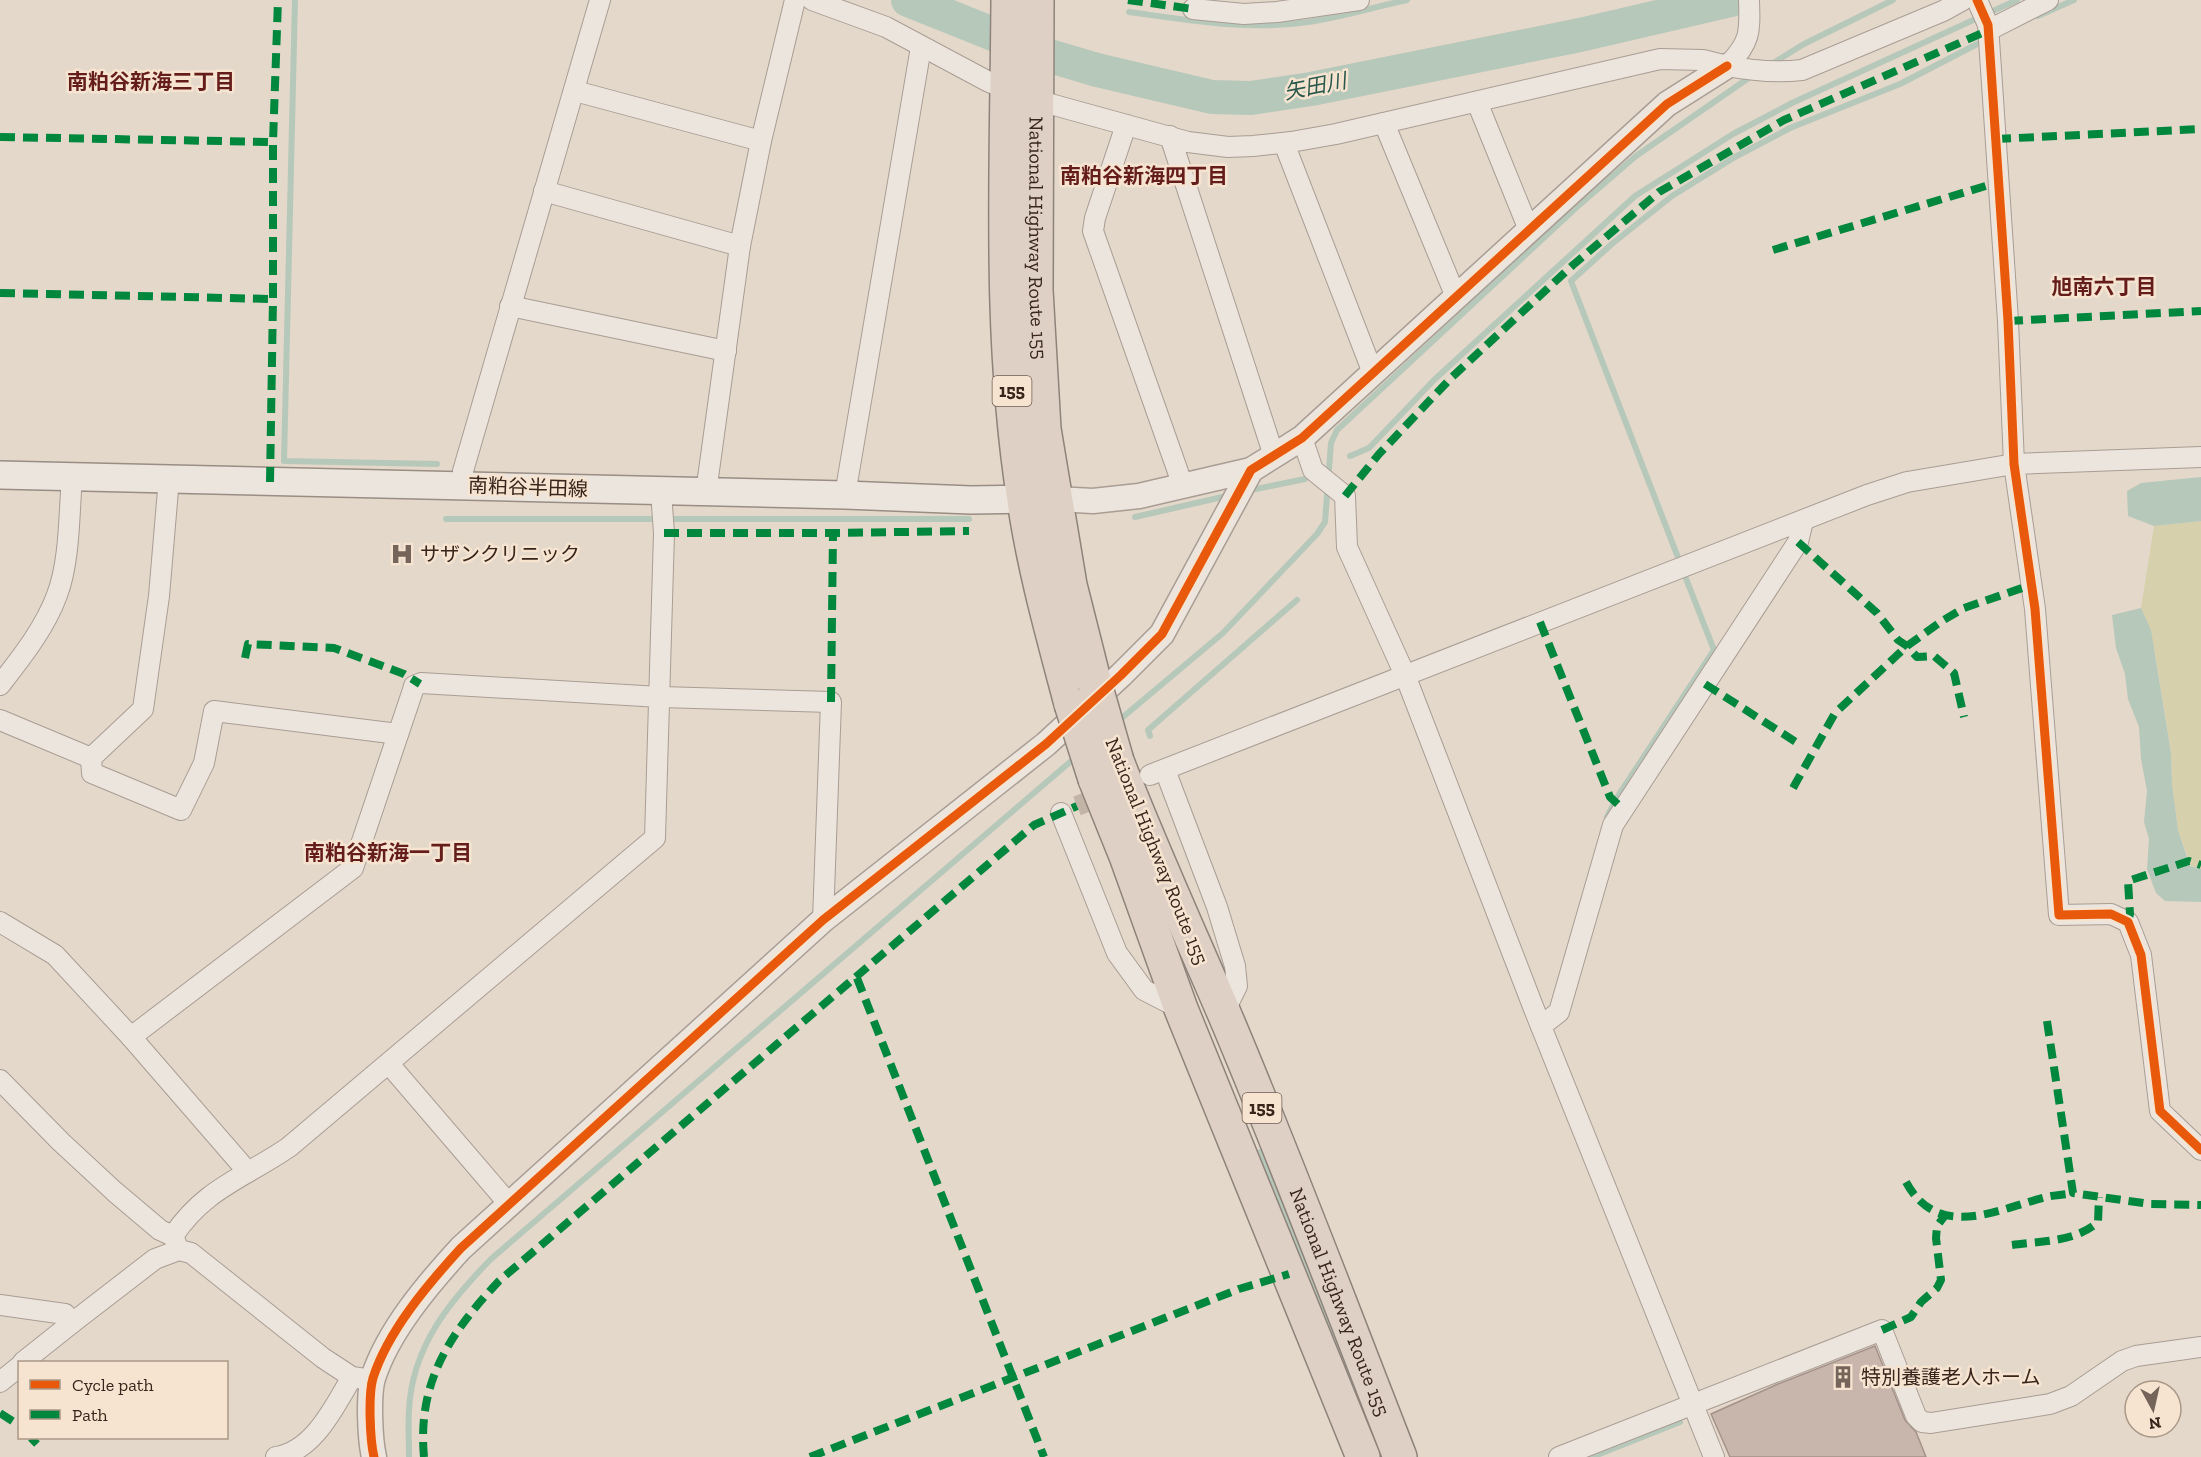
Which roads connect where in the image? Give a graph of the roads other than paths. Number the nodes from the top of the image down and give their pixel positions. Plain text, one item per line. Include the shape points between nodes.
1 (600, 0) edge
2 (795, 0) edge
3 (812, 0) edge
4 (1359, 0) edge
5 (1749, 0) edge
6 (2048, 0) edge
7 (1973, 1) edge
8 (1022, 3) edge
9 (1192, 9) dead end
10 (1989, 28) junction
11 (921, 47) junction
12 (1727, 66) junction
13 (1022, 86) junction
14 (574, 91) junction
15 (1477, 102) junction
16 (1384, 123) junction
17 (1126, 125) junction
18 (1170, 136) junction
19 (761, 141) junction
20 (1284, 143) junction
21 (544, 191) junction
22 (1529, 230) junction
23 (740, 246) junction
24 (1456, 297) junction
25 (510, 306) junction
26 (726, 351) junction
27 (1373, 373) junction
28 (1302, 438) junction
29 (1274, 456) junction
30 (2201, 457) edge
31 (2014, 464) junction
32 (1251, 470) junction
33 (0, 475) edge
34 (72, 476) junction
35 (169, 478) junction
36 (463, 485) junction
37 (1183, 486) junction
38 (661, 492) junction
39 (706, 492) junction
40 (845, 495) junction
41 (1024, 499) junction
42 (1056, 499) junction
43 (1803, 521) junction
44 (1405, 675) junction
45 (0, 685) edge
46 (1083, 694) junction
47 (660, 697) junction
48 (0, 720) edge
49 (398, 734) junction
50 (91, 758) junction
51 (1106, 770) junction
52 (1061, 813) dead end
53 (823, 920) junction
54 (0, 922) edge
55 (1181, 1009) junction
56 (1224, 1012) junction
57 (1541, 1026) junction
58 (130, 1037) junction
59 (389, 1064) junction
60 (0, 1080) edge
61 (2201, 1150) edge
62 (248, 1172) junction
63 (509, 1204) junction
64 (176, 1243) junction
65 (0, 1305) edge
66 (72, 1323) junction
67 (2201, 1347) edge
68 (24, 1361) edge
69 (18, 1368) edge
70 (362, 1378) junction
71 (0, 1382) edge
72 (1694, 1405) junction
73 (276, 1457) edge
74 (374, 1457) edge
75 (1363, 1457) edge
76 (1400, 1457) edge
77 (1559, 1457) edge
78 (1714, 1457) edge

1 - 14 street
2 - 19 street
3 - 11 street via 886,27
4 - 9 street via 1244,14
5 - 12 street via 1750,27 1743,50
6 - 10 street
7 - 10 street
7 - 12 street via 1802,70 1770,72
8 - 13 highway, National Highway Route 155 / 155
10 - 31 street
11 - 13 street via 990,82
11 - 40 street
12 - 15 street via 1703,60 1660,59
12 - 22 street via 1667,104
13 - 17 street
13 - 41 highway, National Highway Route 155 / 155 via 1009,348
13 - 42 highway, National Highway Route 155 / 155 via 1044,429
14 - 19 street
14 - 21 street
15 - 16 street
15 - 22 street
16 - 20 street
16 - 24 street
17 - 18 street
17 - 37 street via 1093,231
18 - 20 street via 1206,146
18 - 29 street
19 - 23 street
20 - 27 street
21 - 23 street
21 - 25 street
22 - 24 street
23 - 26 street
24 - 27 street
25 - 26 street
25 - 36 street via 463,471
26 - 39 street
27 - 28 street
28 - 29 street
28 - 44 street via 1313,470 1345,496 1347,547
29 - 32 street
30 - 31 street
31 - 43 street via 1907,482
31 - 61 street via 2035,609 2059,915 2111,914 2128,922 2141,955 2160,1111
32 - 37 street
32 - 53 street via 1162,634 1046,744
33 - 34 main road, 南粕谷半田線
34 - 35 main road, 南粕谷半田線
34 - 45 street via 67,545 58,594 20,660
35 - 36 main road, 南粕谷半田線
35 - 50 street via 159,596 143,710
36 - 38 main road, 南粕谷半田線
37 - 42 street via 1094,501
38 - 39 main road, 南粕谷半田線
38 - 47 street via 664,533
39 - 40 main road, 南粕谷半田線
40 - 41 main road, 南粕谷半田線
41 - 42 main road, 南粕谷半田線
41 - 46 highway, National Highway Route 155 / 155 via 1042,595
42 - 46 highway, National Highway Route 155 / 155
43 - 44 street
43 - 57 street via 1798,542 1612,825 1558,1012
44 - 56 street via 1157,773 1217,907 1232,955 1238,979
44 - 57 street
46 - 51 highway, National Highway Route 155 / 155, bridge
47 - 49 street via 421,683 414,687
47 - 53 street via 831,702
47 - 59 street via 655,838
48 - 50 street
49 - 50 street via 214,711 204,763 181,810 92,773
49 - 58 street via 353,868
51 - 55 highway, National Highway Route 155 / 155 via 1126,856
51 - 56 highway, National Highway Route 155 / 155 via 1150,844
52 - 55 street via 1117,953 1144,990
53 - 63 street
54 - 58 street via 55,955
55 - 75 highway, National Highway Route 155 / 155
56 - 76 highway, National Highway Route 155 / 155
57 - 72 street
58 - 62 street
59 - 62 street via 289,1147
59 - 63 street
60 - 64 street via 60,1142
62 - 64 street via 202,1200 182,1222
63 - 70 street via 432,1280
64 - 66 street
64 - 70 street via 323,1358
65 - 66 street via 65,1314
66 - 68 street
67 - 72 street via 2122,1361 2071,1396 2050,1404 1931,1423 1916,1416 1882,1330
69 - 71 street
70 - 73 street via 312,1437 292,1453
70 - 74 street
72 - 77 street
72 - 78 street

